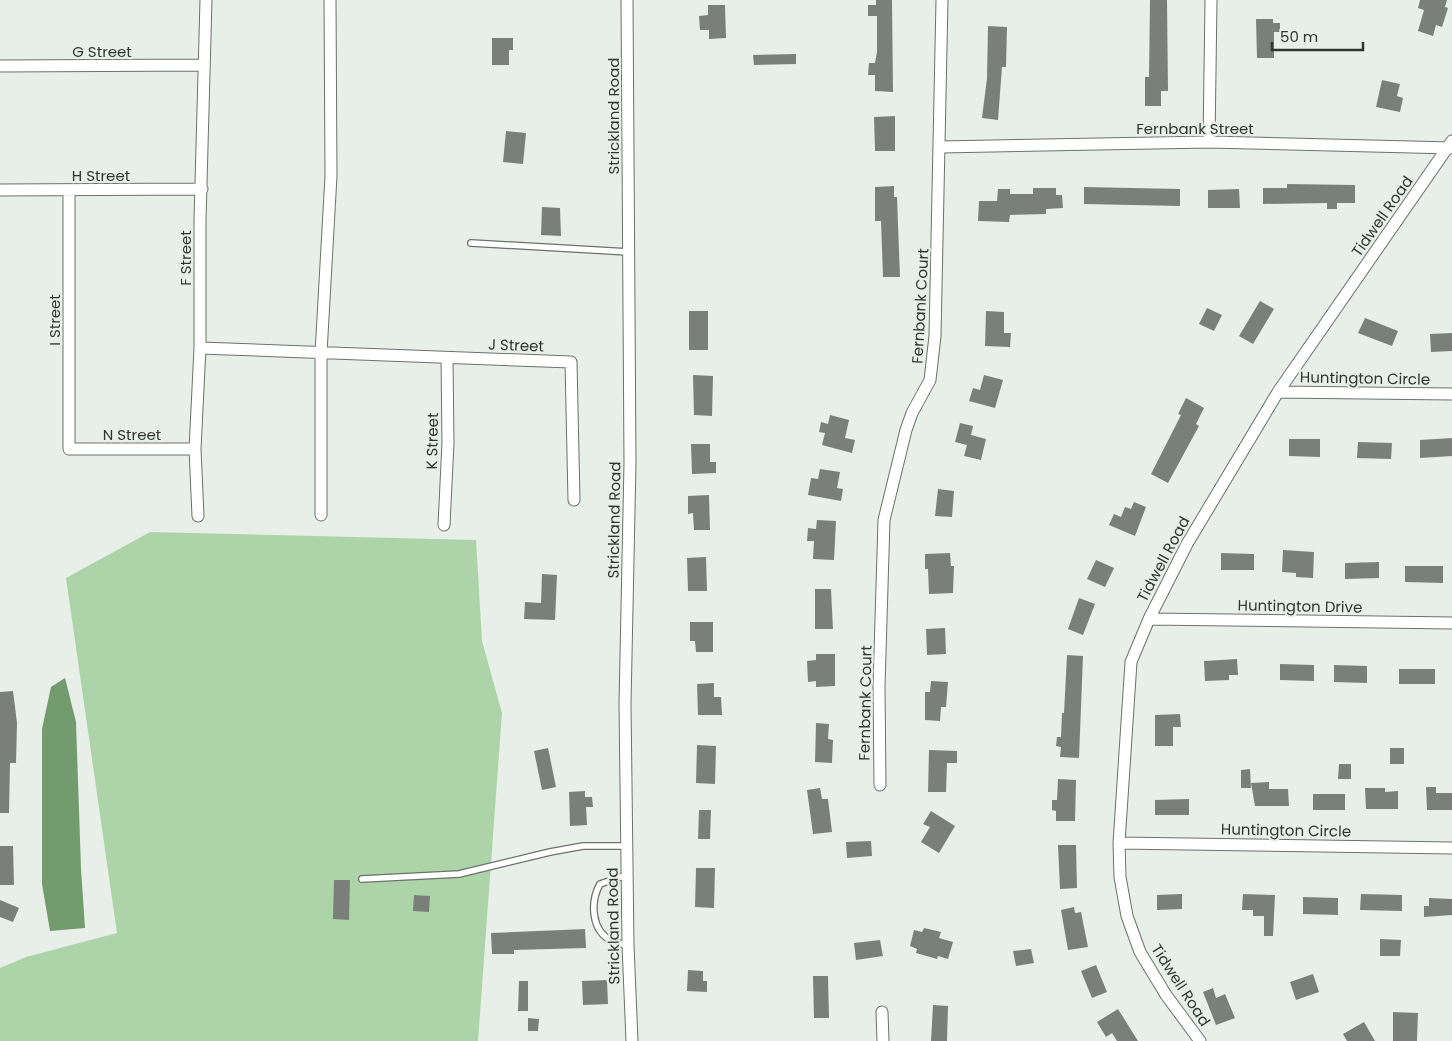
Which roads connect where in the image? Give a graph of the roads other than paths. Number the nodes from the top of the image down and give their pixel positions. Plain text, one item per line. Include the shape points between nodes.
1 (206, 0) edge
2 (330, 0) edge
3 (627, 0) edge
4 (942, 0) edge
5 (1211, 0) edge
6 (0, 66) edge
7 (204, 66) junction
8 (1209, 142) junction
9 (1451, 145) edge
10 (941, 147) junction
11 (202, 189) junction
12 (0, 190) edge
13 (69, 190) junction
14 (471, 243) dead end
15 (628, 252) junction
16 (200, 348) junction
17 (322, 353) junction
18 (447, 358) junction
19 (1278, 392) junction
20 (1452, 394) edge
21 (69, 449) joint
22 (195, 449) junction
23 (574, 500) dead end
24 (321, 515) dead end
25 (198, 516) dead end
26 (444, 524) dead end
27 (1149, 619) junction
28 (1452, 623) edge
29 (880, 785) dead end
30 (1120, 843) junction
31 (626, 846) junction
32 (1452, 848) edge
33 (627, 875) junction
34 (362, 879) dead end
35 (628, 945) junction
36 (882, 1012) dead end
37 (632, 1041) edge
38 (883, 1041) edge
39 (1200, 1041) edge

1 - 7 street, F Street
2 - 17 street via 331,176
3 - 15 street, Strickland Road
4 - 10 street, Fernbank Court
5 - 8 street
6 - 7 street, G Street
7 - 11 street, F Street
8 - 9 street, Fernbank Street
8 - 10 street, Fernbank Street
9 - 19 street, Tidwell Road
10 - 29 street, Fernbank Court via 935,336 930,380 906,430 884,520
11 - 13 street, H Street
11 - 16 street, F Street
12 - 13 street, H Street
13 - 21 street, I Street
14 - 15 lane
15 - 31 street, Strickland Road via 630,463
16 - 17 street
16 - 22 street, F Street
17 - 18 street, J Street
17 - 24 street
18 - 23 street, J Street via 571,362
18 - 26 street, K Street via 448,443
19 - 20 street, Huntington Circle
19 - 27 street, Tidwell Road via 1187,544
21 - 22 street, N Street
22 - 25 street, F Street
27 - 28 street, Huntington Drive
27 - 30 street, Tidwell Road via 1131,662
30 - 32 street, Huntington Circle
30 - 39 street, Tidwell Road via 1120,877 1127,916 1140,952
31 - 33 street, Strickland Road
31 - 34 lane via 583,846 459,874
33 - 35 street, Strickland Road
33 - 35 lane via 600,884 592,911 601,931 611,940
35 - 37 street, Strickland Road
36 - 38 street

